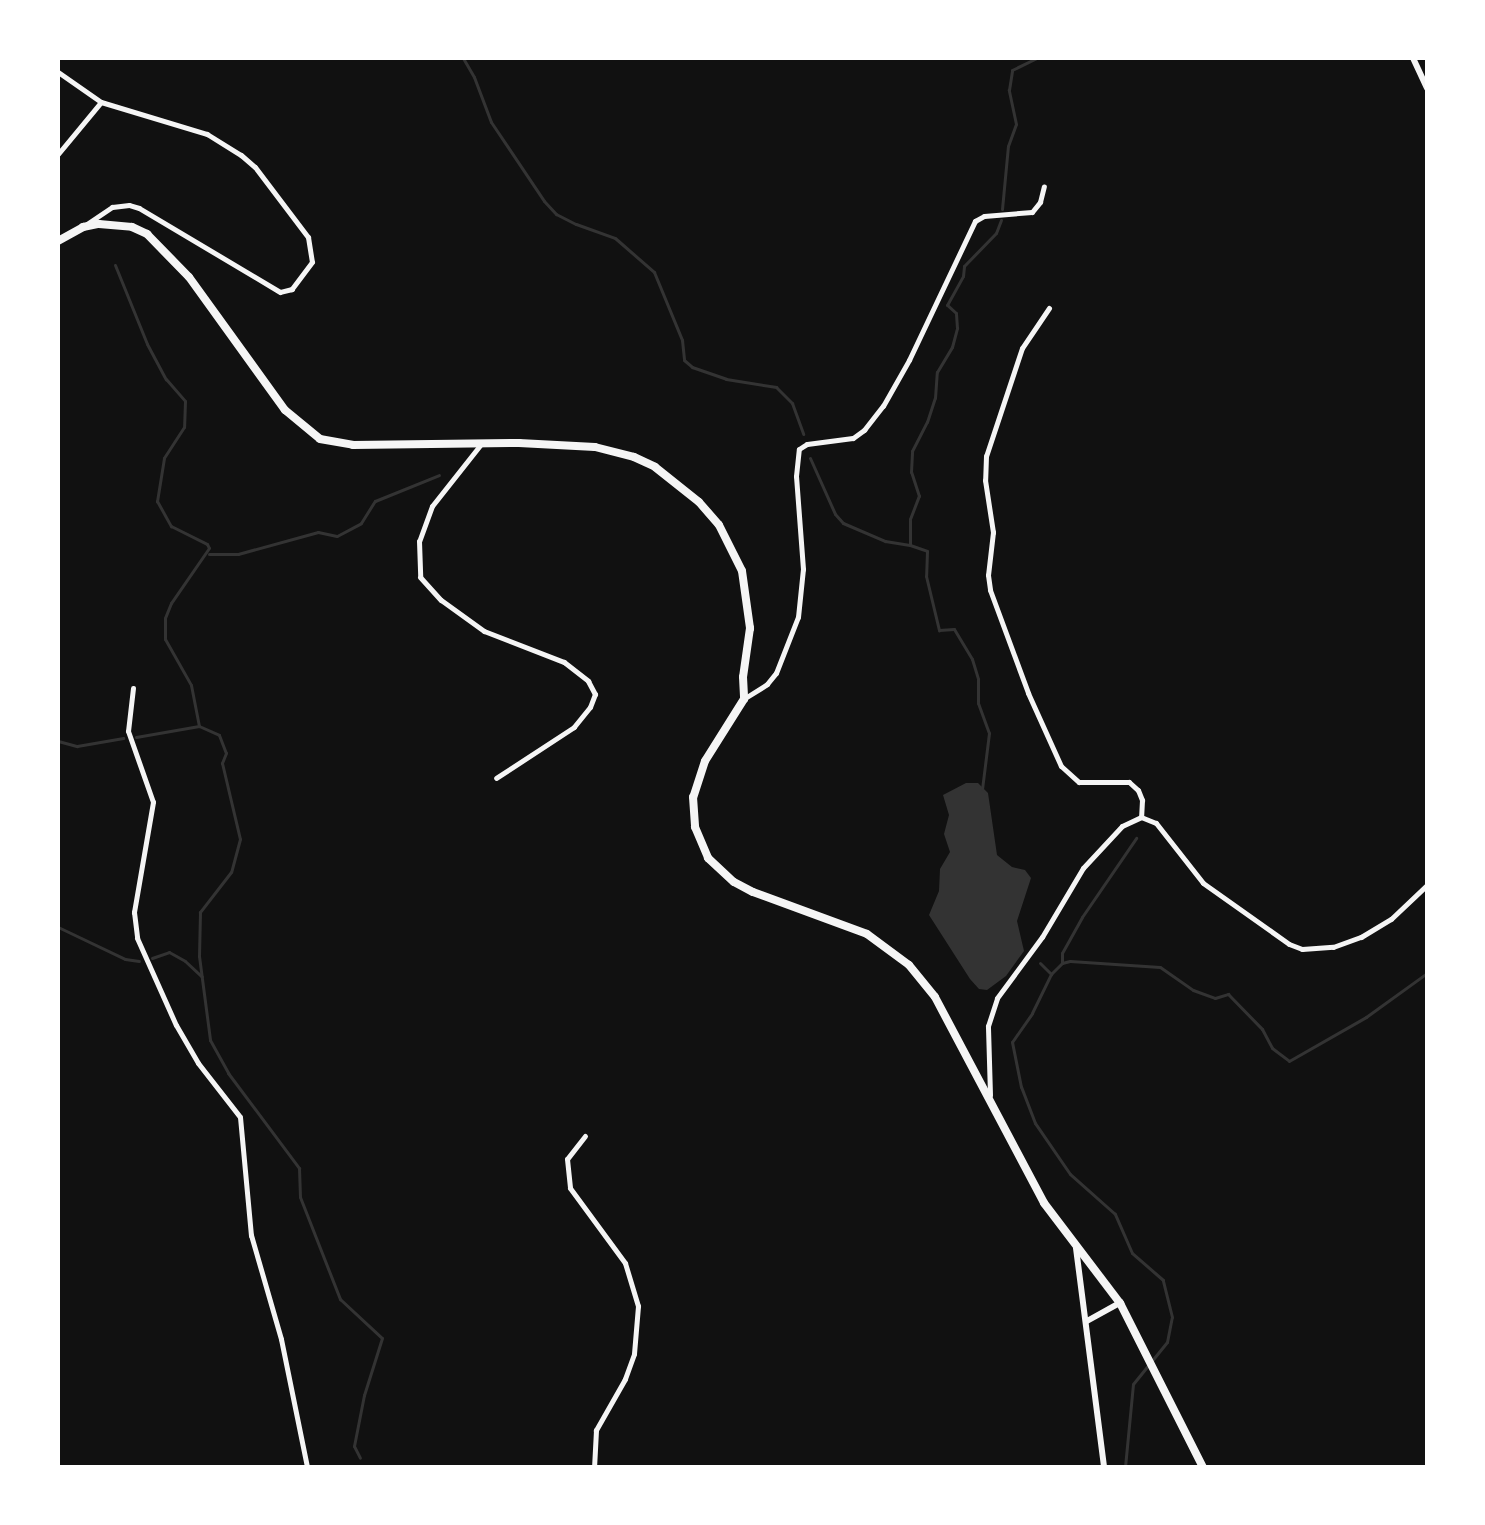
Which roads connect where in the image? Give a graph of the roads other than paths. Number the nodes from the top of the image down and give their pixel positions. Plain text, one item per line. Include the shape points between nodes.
1 (1413, 58) edge
2 (58, 72) edge
3 (1427, 88) edge
4 (101, 102) junction
5 (58, 154) edge
6 (1044, 186) dead end
7 (83, 227) junction
8 (58, 241) edge
9 (1049, 308) dead end
10 (482, 444) junction
11 (133, 688) dead end
12 (744, 699) junction
13 (496, 778) dead end
14 (1141, 817) junction
15 (1427, 885) edge
16 (990, 1095) junction
17 (585, 1136) dead end
18 (1076, 1245) junction
19 (1120, 1303) junction
20 (1087, 1321) junction
21 (307, 1467) edge
22 (594, 1467) edge
23 (1104, 1467) edge
24 (1203, 1467) edge

1 - 3 street
2 - 4 street
4 - 5 street
4 - 7 street via 207,134 241,155 308,237 312,262 292,289 280,292 139,208 112,207
6 - 12 street via 1032,212 975,221 909,360 864,430 853,438 799,449 803,580 798,617 776,673
7 - 8 main road
7 - 10 main road via 132,227 166,250 285,410 320,439 353,445
9 - 14 street via 1022,348 986,456 993,532 990,590 1061,766 1079,782 1129,782 1142,800
10 - 12 main road via 614,451 655,467 699,502 719,525 742,571 750,628
10 - 13 street via 444,487 423,524 417,555 420,577 441,600 484,631 564,662 588,681 595,694 574,727
11 - 21 street via 128,731 153,802 134,912 137,938 176,1025 240,1117 251,1235 281,1339
12 - 16 main road via 705,761 693,797 695,827 708,858 734,882 843,922 888,947 935,997
14 - 15 street via 1156,823 1203,883 1302,949 1333,947 1361,937 1391,919
14 - 16 street via 1122,826 1083,868 997,998 988,1026
16 - 18 main road via 1044,1203
17 - 22 street via 567,1159 570,1188 625,1263 638,1319 625,1379 596,1430
18 - 19 main road
18 - 20 street
19 - 20 street
19 - 24 main road
20 - 23 street

